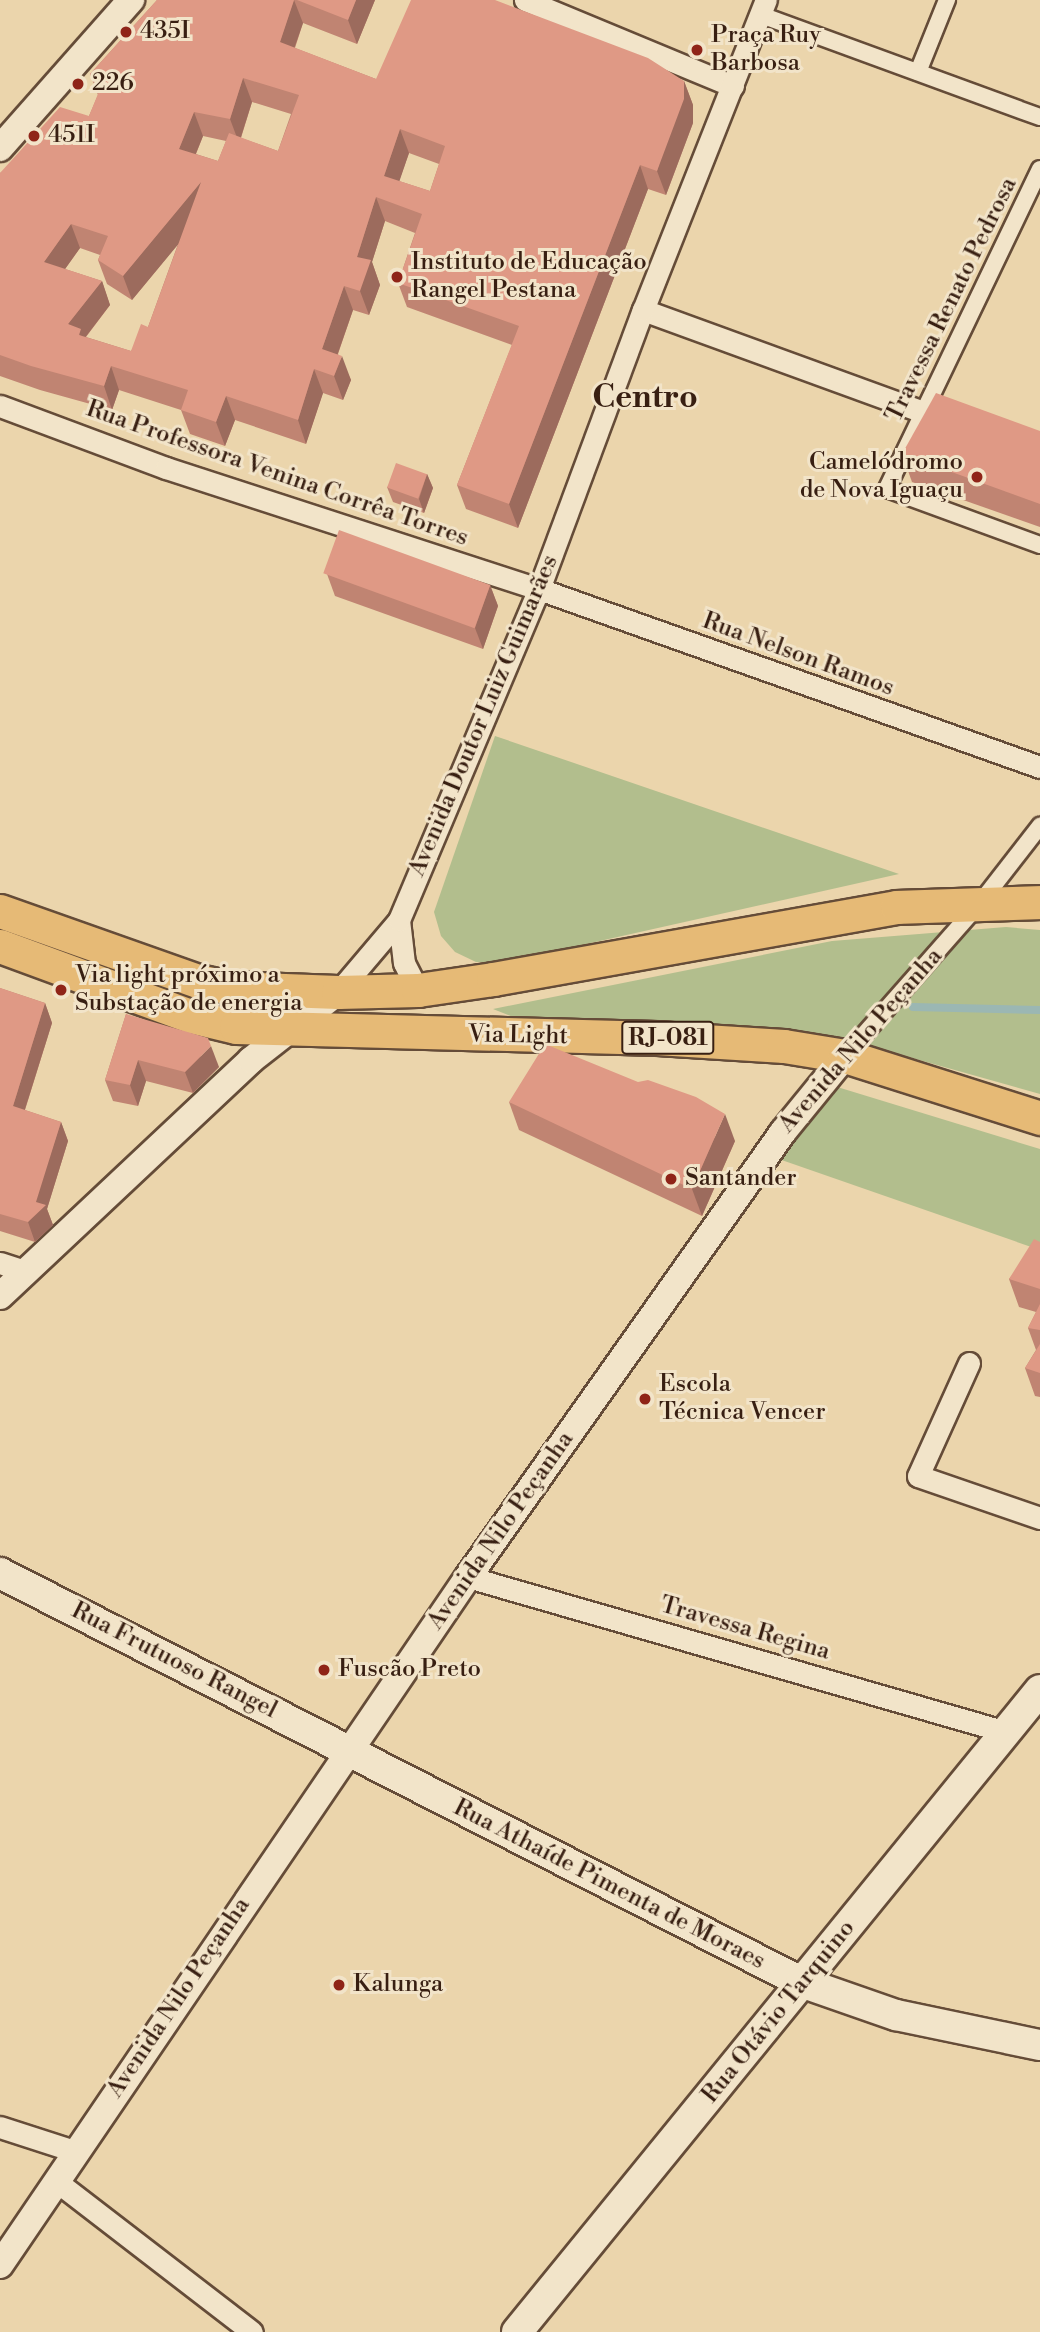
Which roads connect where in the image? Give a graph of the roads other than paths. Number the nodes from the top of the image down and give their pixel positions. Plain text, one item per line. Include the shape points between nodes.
1 (131, 0) edge
2 (525, 0) edge
3 (947, 0) edge
4 (564, 7) edge
5 (764, 7) edge
6 (918, 72) junction
7 (733, 86) junction
8 (1040, 117) edge
9 (0, 148) edge
10 (1040, 169) edge
11 (643, 310) junction
12 (0, 406) edge
13 (924, 412) junction
14 (1040, 545) edge
15 (539, 589) junction
16 (1040, 767) edge
17 (1040, 826) edge
18 (1040, 902) edge
19 (980, 903) junction
20 (0, 911) edge
21 (399, 920) junction
22 (0, 946) edge
23 (418, 990) junction
24 (338, 992) junction
25 (284, 1031) junction
26 (516, 1037) junction
27 (845, 1056) junction
28 (1032, 1114) edge
29 (12, 1267) edge
30 (0, 1296) edge
31 (969, 1363) dead end
32 (1040, 1518) edge
33 (0, 1573) edge
34 (468, 1577) junction
35 (1040, 1690) edge
36 (1006, 1732) junction
37 (347, 1751) junction
38 (801, 1982) junction
39 (1040, 2045) edge
40 (0, 2127) edge
41 (74, 2151) junction
42 (56, 2181) junction
43 (0, 2265) edge
44 (252, 2332) edge
45 (517, 2332) edge

1 - 9 street
2 - 4 street
3 - 6 street
4 - 7 street
5 - 6 street
5 - 7 street, Avenida Doutor Luiz Guimarães
6 - 8 street
7 - 11 street, Avenida Doutor Luiz Guimarães
10 - 13 street, Travessa Renato Pedrosa
11 - 13 street
11 - 15 street, Avenida Doutor Luiz Guimarães
12 - 15 street, Rua Professora Venina Corrêa Torres via 166,468
13 - 14 street, Travessa Renato Pedrosa via 887,489
15 - 16 street, Rua Nelson Ramos
15 - 21 street, Avenida Doutor Luiz Guimarães
17 - 19 street, Avenida Nilo Peçanha
18 - 19 main road
19 - 23 main road via 837,915
19 - 27 street, Avenida Nilo Peçanha
20 - 24 main road via 198,981 243,989
21 - 23 street via 401,953
21 - 24 street, Avenida Doutor Luiz Guimarães
22 - 25 main road, Via Light / RJ-081 via 190,1016 236,1027
23 - 24 main road
23 - 26 main road via 432,1004 464,1020
24 - 25 street, Avenida Doutor Luiz Guimarães
25 - 26 main road, Via Light / RJ-081
25 - 29 street, Avenida Doutor Luiz Guimarães
26 - 27 main road, Via Light / RJ-081 via 657,1038 784,1046
27 - 28 main road, Via Light / RJ-081
27 - 34 street, Avenida Nilo Peçanha via 783,1132
29 - 30 street, Avenida Doutor Luiz Guimarães
31 - 32 street via 918,1476
33 - 37 main road, Rua Frutuoso Rangel
34 - 36 street, Travessa Regina
34 - 37 street, Avenida Nilo Peçanha
35 - 36 main road, Rua Otávio Tarquino
36 - 38 main road, Rua Otávio Tarquino
37 - 38 main road, Rua Athaíde Pimenta de Moraes
37 - 41 street, Avenida Nilo Peçanha
38 - 39 main road, Rua Athaíde Pimenta de Moraes via 896,2014
38 - 45 main road, Rua Otávio Tarquino
40 - 41 street
41 - 42 street, Avenida Nilo Peçanha
42 - 43 street, Avenida Nilo Peçanha
42 - 44 street

